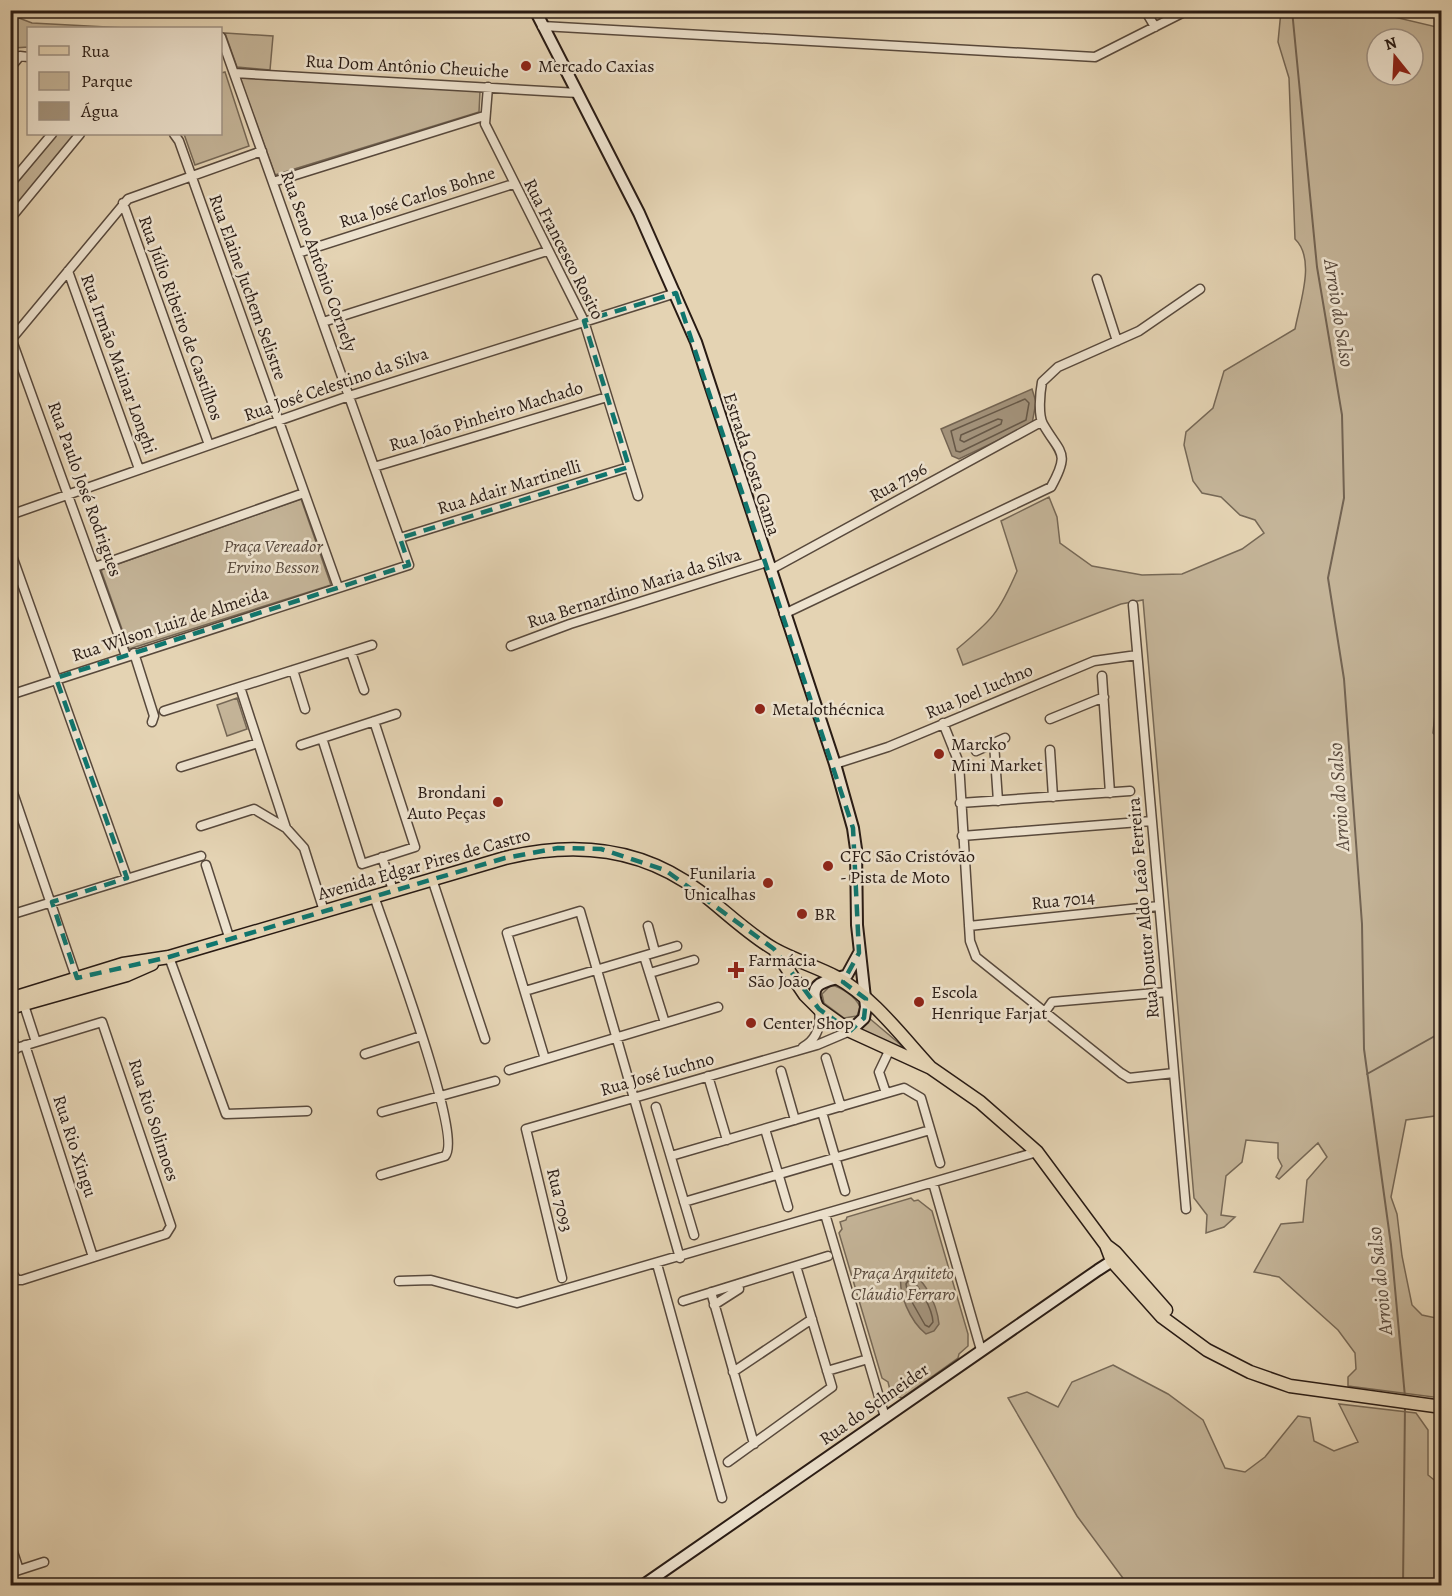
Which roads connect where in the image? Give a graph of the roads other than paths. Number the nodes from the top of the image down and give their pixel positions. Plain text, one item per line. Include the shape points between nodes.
1 (535, 10) edge
2 (1145, 10) edge
3 (1188, 10) edge
4 (542, 26) junction
5 (1155, 27) junction
6 (222, 40) edge
7 (27, 57) edge
8 (10, 68) edge
9 (234, 73) junction
10 (488, 87) junction
11 (578, 93) junction
12 (484, 116) junction
13 (51, 135) edge
14 (79, 135) edge
15 (175, 135) edge
16 (262, 151) junction
17 (191, 177) junction
18 (273, 182) junction
19 (10, 184) edge
20 (513, 184) junction
21 (123, 203) junction
22 (12, 213) edge
23 (547, 251) junction
24 (298, 253) junction
25 (68, 271) junction
26 (1097, 279) dead end
27 (1200, 289) dead end
28 (676, 293) junction
29 (584, 321) junction
30 (323, 322) junction
31 (11, 338) edge
32 (1116, 341) junction
33 (349, 396) junction
34 (608, 397) junction
35 (278, 421) junction
36 (1041, 422) junction
37 (209, 445) junction
38 (374, 467) junction
39 (629, 467) junction
40 (139, 469) junction
41 (304, 493) junction
42 (69, 494) junction
43 (638, 496) dead end
44 (10, 515) edge
45 (400, 538) junction
46 (10, 550) edge
47 (409, 565) joint
48 (768, 566) junction
49 (95, 567) junction
50 (338, 587) junction
51 (1132, 605) dead end
52 (784, 615) junction
53 (372, 645) dead end
54 (511, 646) dead end
55 (351, 652) junction
56 (130, 654) junction
57 (1137, 655) junction
58 (293, 670) junction
59 (1102, 676) dead end
60 (56, 678) junction
61 (240, 687) junction
62 (364, 690) dead end
63 (10, 695) edge
64 (1104, 697) junction
65 (305, 709) dead end
66 (164, 711) dead end
67 (396, 714) dead end
68 (1050, 719) dead end
69 (152, 722) dead end
70 (374, 722) junction
71 (943, 723) junction
72 (322, 738) junction
73 (1005, 738) dead end
74 (258, 743) junction
75 (994, 743) junction
76 (301, 745) dead end
77 (1050, 750) dead end
78 (975, 751) dead end
79 (835, 764) junction
80 (181, 767) dead end
81 (10, 784) edge
82 (1130, 791) dead end
83 (1110, 793) junction
84 (1053, 797) junction
85 (998, 801) junction
86 (960, 803) junction
87 (1152, 821) junction
88 (201, 826) dead end
89 (286, 828) junction
90 (962, 837) junction
91 (201, 856) dead end
92 (382, 857) junction
93 (206, 865) dead end
94 (127, 878) junction
95 (432, 879) junction
96 (393, 890) junction
97 (374, 896) junction
98 (52, 902) junction
99 (1159, 906) junction
100 (324, 911) junction
101 (10, 915) edge
102 (648, 926) dead end
103 (969, 926) junction
104 (230, 940) junction
105 (677, 946) dead end
106 (774, 949) junction
107 (655, 952) junction
108 (859, 953) junction
109 (644, 956) junction
110 (169, 957) junction
111 (694, 960) dead end
112 (598, 970) junction
113 (650, 973) junction
114 (838, 978) junction
115 (79, 983) junction
116 (525, 992) junction
117 (1167, 992) junction
118 (10, 999) edge
119 (866, 999) junction
120 (24, 1005) junction
121 (718, 1007) dead end
122 (10, 1008) edge
123 (819, 1009) junction
124 (1045, 1012) junction
125 (665, 1023) junction
126 (850, 1031) junction
127 (10, 1033) edge
128 (421, 1036) junction
129 (617, 1037) junction
130 (485, 1039) dead end
131 (36, 1042) junction
132 (25, 1046) junction
133 (13, 1049) edge
134 (890, 1049) junction
135 (796, 1050) junction
136 (365, 1054) dead end
137 (826, 1058) dead end
138 (545, 1059) junction
139 (931, 1068) junction
140 (509, 1070) dead end
141 (781, 1071) dead end
142 (1174, 1073) junction
143 (708, 1076) junction
144 (495, 1081) dead end
145 (886, 1093) junction
146 (441, 1096) junction
147 (633, 1098) junction
148 (656, 1107) dead end
149 (841, 1107) junction
150 (307, 1111) dead end
151 (382, 1112) dead end
152 (822, 1112) junction
153 (795, 1120) junction
154 (526, 1129) joint
155 (765, 1129) junction
156 (930, 1130) junction
157 (727, 1140) junction
158 (1037, 1152) junction
159 (670, 1156) junction
160 (835, 1158) junction
161 (940, 1163) dead end
162 (381, 1175) dead end
163 (779, 1175) junction
164 (933, 1183) junction
165 (845, 1191) dead end
166 (684, 1202) junction
167 (788, 1207) dead end
168 (1186, 1209) dead end
169 (825, 1214) junction
170 (694, 1235) dead end
171 (1106, 1245) junction
172 (828, 1256) dead end
173 (93, 1257) junction
174 (680, 1258) junction
175 (1112, 1261) junction
176 (657, 1264) junction
177 (796, 1266) junction
178 (1128, 1266) junction
179 (10, 1269) edge
180 (562, 1278) dead end
181 (399, 1281) dead end
182 (738, 1284) junction
183 (711, 1292) junction
184 (682, 1301) dead end
185 (714, 1305) junction
186 (812, 1319) junction
187 (1181, 1330) junction
188 (981, 1350) junction
189 (868, 1359) junction
190 (827, 1371) junction
191 (733, 1372) junction
192 (1442, 1407) edge
193 (885, 1417) junction
194 (753, 1443) junction
195 (728, 1462) dead end
196 (722, 1498) dead end
197 (10, 1543) edge
198 (44, 1562) dead end
199 (15, 1571) edge
200 (642, 1586) edge

1 - 4 main road, Estrada Costa Gama
2 - 5 street
3 - 5 street
4 - 5 street via 1095,57
4 - 11 main road, Estrada Costa Gama
6 - 9 street, Rua Seno Antônio Cornely
7 - 8 street via 20,56
9 - 10 street, Rua Dom Antônio Cheuiche
9 - 16 street, Rua Seno Antônio Cornely
10 - 11 street, Rua Dom Antônio Cheuiche
10 - 12 street, Rua Francesco Rosito
11 - 28 main road, Estrada Costa Gama
12 - 18 street
12 - 20 street, Rua Francesco Rosito
13 - 19 street
14 - 22 street
15 - 17 street, Rua Elaine Juchem Selistre
16 - 17 street
16 - 18 street, Rua Seno Antônio Cornely
17 - 21 street
17 - 35 street, Rua Elaine Juchem Selistre
18 - 24 street, Rua Seno Antônio Cornely
20 - 23 street, Rua Francesco Rosito
20 - 24 street, Rua José Carlos Bohne
21 - 25 street
21 - 37 street, Rua Júlio Ribeiro de Castilhos
23 - 29 street, Rua Francesco Rosito
23 - 30 street
24 - 30 street, Rua Seno Antônio Cornely
25 - 31 street
25 - 40 street, Rua Irmão Mainar Longhi
26 - 32 street
27 - 32 street via 1152,324
28 - 29 street, Rua José Celestino da Silva
28 - 48 main road, Estrada Costa Gama via 696,342
29 - 33 street, Rua José Celestino da Silva
29 - 34 street, Rua Francesco Rosito
30 - 33 street, Rua Seno Antônio Cornely
31 - 42 street, Rua Paulo José Rodrigues
32 - 36 street via 1048,374 1042,382
33 - 35 street, Rua José Celestino da Silva
33 - 38 street, Rua Seno Antônio Cornely
34 - 38 street, Rua João Pinheiro Machado
34 - 39 street, Rua Francesco Rosito
35 - 37 street, Rua José Celestino da Silva
35 - 41 street, Rua Elaine Juchem Selistre
36 - 48 street, Rua 7196
36 - 52 street via 1060,446 1062,459 1051,487
37 - 40 street, Rua José Celestino da Silva
38 - 45 street, Rua Seno Antônio Cornely
39 - 43 street, Rua Francesco Rosito
39 - 45 street, Rua Adair Martinelli
40 - 42 street, Rua José Celestino da Silva
41 - 49 street
41 - 50 street, Rua Elaine Juchem Selistre
42 - 44 street, Rua José Celestino da Silva
42 - 49 street, Rua Paulo José Rodrigues
45 - 47 street, Rua Seno Antônio Cornely
46 - 60 street
47 - 50 street, Rua Wilson Luiz de Almeida
48 - 52 main road, Estrada Costa Gama
48 - 54 street, Rua Bernardino Maria da Silva via 570,624
49 - 56 street, Rua Paulo José Rodrigues
50 - 56 street, Rua Wilson Luiz de Almeida
51 - 57 street, Rua Doutor Aldo Leão Ferreira
52 - 79 main road, Estrada Costa Gama
53 - 55 street
55 - 58 street
55 - 62 street
56 - 60 street, Rua Wilson Luiz de Almeida
56 - 69 street, Rua Paulo José Rodrigues via 154,716
57 - 71 street, Rua Joel Iuchno via 1094,661
57 - 87 street, Rua Doutor Aldo Leão Ferreira
58 - 61 street
58 - 65 street
59 - 64 street
60 - 63 street, Rua Wilson Luiz de Almeida
60 - 94 street
61 - 66 street
61 - 74 street
64 - 68 street
64 - 83 street
67 - 70 street
70 - 72 street
70 - 92 street via 415,847
71 - 79 street, Rua Joel Iuchno
71 - 86 street via 959,763
72 - 76 street
72 - 92 street via 362,864
73 - 75 street
74 - 80 street
74 - 89 street
75 - 78 street
75 - 85 street
77 - 84 street
79 - 108 main road, Estrada Costa Gama via 853,828
81 - 98 street
82 - 83 street
83 - 84 street
84 - 85 street
85 - 86 street
86 - 90 street
87 - 90 street
87 - 99 street, Rua Doutor Aldo Leão Ferreira
88 - 89 street via 254,809
89 - 100 street via 304,848
90 - 103 street
91 - 94 street
92 - 96 street
93 - 104 street
94 - 98 street
95 - 96 main road, Avenida Edgar Pires de Castro
95 - 106 main road, Avenida Edgar Pires de Castro via 531,852 601,849 665,870
95 - 130 street
96 - 97 main road, Avenida Edgar Pires de Castro
97 - 100 main road, Avenida Edgar Pires de Castro
97 - 128 street
98 - 101 street
98 - 115 street
99 - 103 street, Rua 7014
99 - 117 street, Rua Doutor Aldo Leão Ferreira
100 - 104 main road, Avenida Edgar Pires de Castro
102 - 107 street
103 - 124 street via 976,957
104 - 110 main road, Avenida Edgar Pires de Castro
105 - 107 street
106 - 114 main road, Avenida Edgar Pires de Castro
106 - 123 main road, Avenida Edgar Pires de Castro
107 - 109 street
108 - 114 main road via 850,973
108 - 119 main road, Estrada Costa Gama
109 - 112 street
109 - 113 street
110 - 115 main road, Avenida Edgar Pires de Castro via 127,975
110 - 150 street via 226,1114
111 - 113 street
112 - 116 street
112 - 116 street via 580,911 507,933
112 - 129 street
113 - 125 street
114 - 119 main road, Avenida Edgar Pires de Castro
114 - 123 main road via 827,979 818,987 815,998
115 - 118 main road, Avenida Edgar Pires de Castro
115 - 120 main road, Avenida Edgar Pires de Castro
116 - 138 street
117 - 124 street via 1052,1002
117 - 142 street, Rua Doutor Aldo Leão Ferreira
119 - 126 main road via 864,1018
119 - 139 main road, Avenida Edgar Pires de Castro
120 - 122 main road, Avenida Edgar Pires de Castro
120 - 131 street
121 - 125 street
123 - 126 main road, Avenida Edgar Pires de Castro
123 - 135 street, Rua José Iuchno via 815,1037
124 - 142 street via 1129,1078
125 - 129 street
126 - 134 main road, Avenida Edgar Pires de Castro
126 - 135 street, Rua José Iuchno
127 - 133 street
128 - 136 street
128 - 146 street
129 - 138 street
129 - 147 street
131 - 132 street
131 - 173 street, Rua Rio Solimoes via 102,1022 170,1230
132 - 133 street
132 - 173 street, Rua Rio Xingu
134 - 139 main road, Avenida Edgar Pires de Castro
134 - 145 street via 879,1072
135 - 143 street, Rua José Iuchno
137 - 149 street
138 - 140 street
139 - 158 main road, Avenida Edgar Pires de Castro via 980,1102
141 - 153 street
142 - 168 street, Rua Doutor Aldo Leão Ferreira
143 - 147 street, Rua José Iuchno
143 - 157 street
144 - 146 street
145 - 149 street
145 - 156 street via 904,1088 921,1098
146 - 151 street
146 - 162 street via 449,1152
147 - 154 street, Rua José Iuchno
147 - 174 street
148 - 159 street
149 - 152 street
152 - 153 street
152 - 160 street
153 - 155 street
154 - 180 street, Rua 7093
155 - 157 street
155 - 163 street
156 - 160 street
156 - 161 street
157 - 159 street
158 - 164 street
158 - 171 main road, Avenida Edgar Pires de Castro
159 - 166 street
160 - 163 street
160 - 165 street
163 - 166 street
163 - 167 street
164 - 169 street
164 - 188 street
166 - 170 street
169 - 174 street
169 - 189 street
171 - 175 main road, Avenida Edgar Pires de Castro
171 - 178 main road, Avenida Edgar Pires de Castro
172 - 177 street
173 - 179 street via 16,1280
174 - 176 street
175 - 178 main road
175 - 187 main road, Avenida Edgar Pires de Castro via 1143,1299
175 - 188 main road, Rua do Schneider
176 - 181 street via 517,1303 431,1280
176 - 196 street
177 - 182 street
177 - 186 street
178 - 187 main road, Avenida Edgar Pires de Castro
182 - 183 street
182 - 185 street via 739,1289
183 - 184 street
183 - 185 street
185 - 191 street
186 - 190 street
186 - 191 street
187 - 192 main road, Avenida Edgar Pires de Castro via 1207,1350 1250,1372 1290,1386
188 - 193 main road, Rua do Schneider
189 - 190 street
189 - 193 street
190 - 194 street via 832,1387
191 - 194 street
193 - 200 main road, Rua do Schneider
194 - 195 street
197 - 199 street
198 - 199 street

